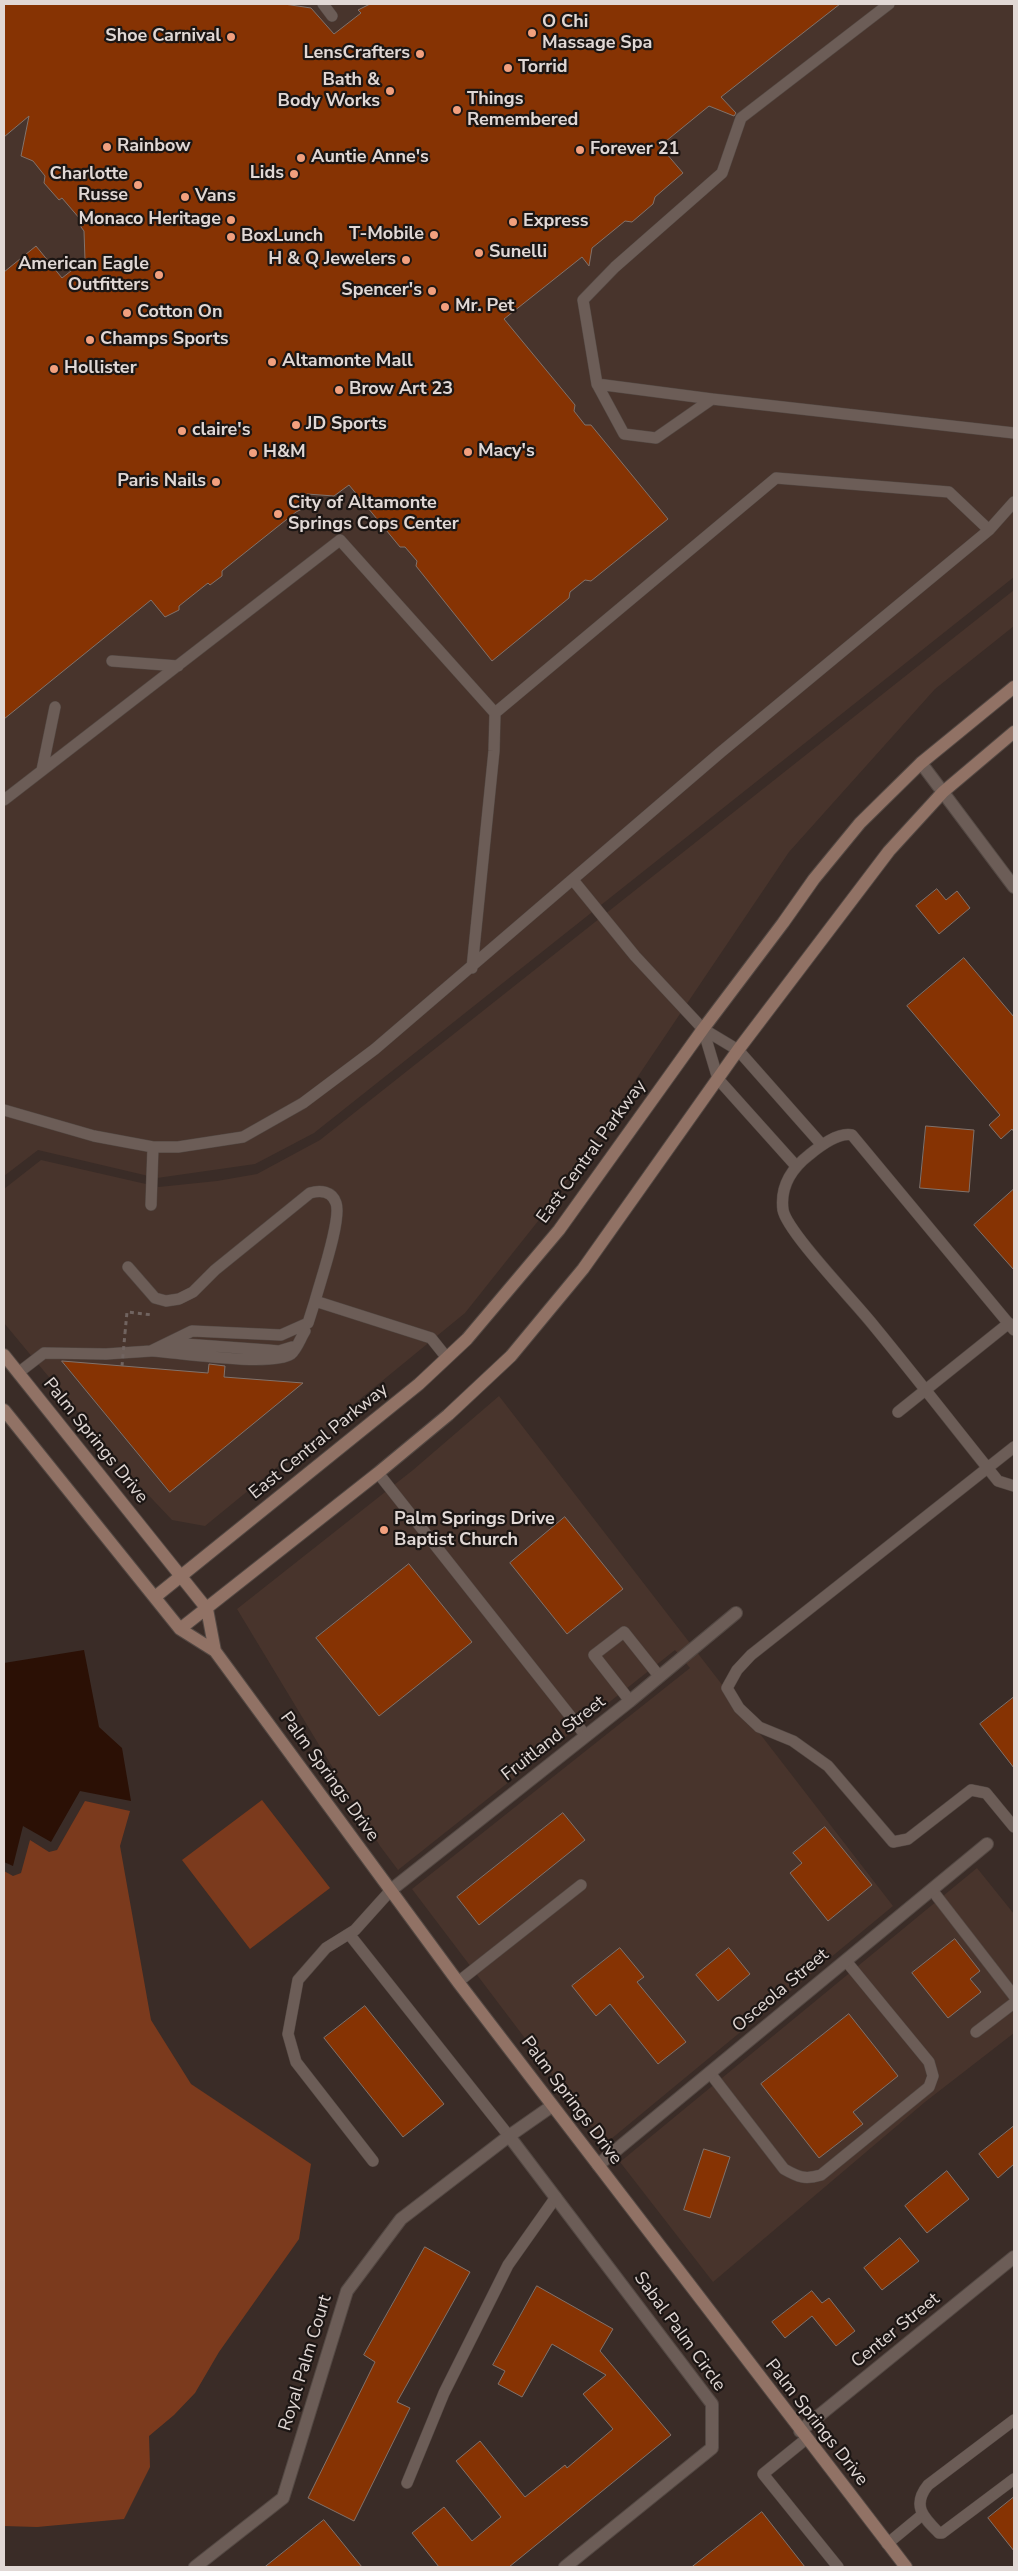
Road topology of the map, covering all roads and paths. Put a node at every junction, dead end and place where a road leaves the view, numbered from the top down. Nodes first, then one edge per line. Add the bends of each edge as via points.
1 (323, 4) edge
2 (889, 4) edge
3 (332, 16) dead end
4 (597, 384) junction
5 (712, 399) junction
6 (1014, 433) edge
7 (1014, 502) edge
8 (989, 530) junction
9 (112, 661) dead end
10 (178, 666) junction
11 (1014, 686) edge
12 (55, 707) dead end
13 (495, 713) junction
14 (1014, 732) edge
15 (920, 763) junction
16 (42, 770) junction
17 (943, 792) junction
18 (4, 800) edge
19 (573, 880) junction
20 (1014, 887) edge
21 (472, 968) junction
22 (702, 1029) junction
23 (738, 1050) junction
24 (718, 1079) junction
25 (4, 1110) edge
26 (822, 1145) junction
27 (153, 1147) junction
28 (796, 1166) junction
29 (151, 1205) dead end
30 (128, 1267) dead end
31 (315, 1302) junction
32 (1011, 1326) edge
33 (304, 1332) junction
34 (125, 1333) dead end
35 (170, 1343) junction
36 (151, 1351) junction
37 (4, 1355) edge
38 (447, 1358) junction
39 (122, 1366) dead end
40 (18, 1373) junction
41 (925, 1390) junction
42 (4, 1410) edge
43 (898, 1412) dead end
44 (1014, 1447) edge
45 (987, 1467) junction
46 (378, 1472) junction
47 (1014, 1486) edge
48 (181, 1576) junction
49 (155, 1597) junction
50 (207, 1609) junction
51 (736, 1613) dead end
52 (180, 1629) junction
53 (215, 1651) junction
54 (659, 1676) junction
55 (630, 1701) junction
56 (586, 1736) junction
57 (1014, 1827) edge
58 (987, 1844) dead end
59 (581, 1885) dead end
60 (392, 1890) junction
61 (932, 1890) junction
62 (350, 1934) junction
63 (846, 1960) junction
64 (458, 1982) junction
65 (1014, 1996) edge
66 (1014, 2003) edge
67 (976, 2032) dead end
68 (710, 2073) junction
69 (552, 2106) junction
70 (510, 2136) junction
71 (372, 2161) dead end
72 (598, 2165) junction
73 (556, 2197) junction
74 (1014, 2257) edge
75 (1014, 2420) edge
76 (803, 2435) junction
77 (1014, 2480) edge
78 (407, 2483) dead end
79 (922, 2515) junction
80 (888, 2544) junction
81 (195, 2567) edge
82 (566, 2567) edge
83 (838, 2567) edge
84 (906, 2567) edge

1 - 3 lane
2 - 4 lane via 741,118 722,173 615,267 583,300
4 - 5 lane
4 - 5 lane via 624,434 656,438
5 - 6 lane
7 - 8 lane
8 - 13 lane via 948,492 776,478
8 - 19 lane
9 - 10 lane
10 - 13 lane via 340,540
10 - 16 lane
11 - 15 main road, East Central Parkway
12 - 16 lane
13 - 21 lane
14 - 17 main road
15 - 17 street
15 - 22 main road, East Central Parkway via 860,824 814,879
16 - 18 lane
17 - 20 street
17 - 23 main road via 889,851
19 - 21 lane
19 - 22 lane via 635,956
21 - 27 lane via 375,1049 311,1097 243,1137 178,1147
22 - 23 lane
22 - 24 lane
22 - 38 main road, East Central Parkway via 559,1230 467,1340
23 - 24 main road
23 - 26 lane
24 - 28 lane
24 - 46 main road via 584,1269 511,1356 448,1415
25 - 27 lane via 94,1136
26 - 28 lane
26 - 32 lane via 845,1133 852,1134
27 - 29 lane
28 - 41 lane via 783,1188 784,1212 793,1228
30 - 31 lane via 155,1298 179,1300 193,1292 310,1192 321,1190 337,1203 337,1219
31 - 33 lane
31 - 38 lane via 431,1338
32 - 41 lane
33 - 35 lane via 281,1335 204,1330 192,1331
33 - 35 lane via 291,1347 279,1350
33 - 36 lane via 292,1353 270,1359
34 - 39 path, bridge
35 - 36 lane
36 - 40 lane via 106,1354 44,1352
37 - 40 main road, Palm Springs Drive
38 - 48 main road, East Central Parkway via 391,1408
40 - 48 main road, Palm Springs Drive
41 - 43 lane
41 - 45 lane
42 - 49 main road, Palm Springs Drive
44 - 45 lane
45 - 47 lane via 998,1481
45 - 57 lane via 751,1655 727,1688 739,1708 759,1727 793,1741 828,1766 893,1842 908,1839 971,1790 986,1792
46 - 50 main road
46 - 56 lane
48 - 49 main road, East Central Parkway
48 - 50 main road, Palm Springs Drive
49 - 52 main road, Palm Springs Drive
50 - 52 main road
50 - 53 main road, Palm Springs Drive
51 - 54 street, Fruitland Street
52 - 53 main road, Palm Springs Drive
53 - 60 main road, Palm Springs Drive
54 - 55 street, Fruitland Street
54 - 55 lane via 624,1632 594,1655
55 - 56 street, Fruitland Street
56 - 60 street, Fruitland Street
58 - 61 street, Osceola Street
59 - 64 lane
60 - 62 lane
60 - 64 main road, Palm Springs Drive
61 - 63 street, Osceola Street
61 - 65 lane
62 - 70 lane
62 - 71 lane via 326,1948 298,1980 288,2034 296,2062
63 - 68 street, Osceola Street
63 - 68 lane via 929,2062 932,2076 929,2087 821,2175 808,2179 784,2169
64 - 69 main road, Palm Springs Drive
66 - 67 lane
68 - 72 street, Osceola Street
69 - 70 street
69 - 72 main road, Palm Springs Drive
70 - 73 street, Sabal Palm Circle
70 - 81 street, Royal Palm Court via 401,2219 347,2291 282,2498
72 - 76 main road, Palm Springs Drive
73 - 78 lane via 508,2265 444,2393
73 - 82 street, Sabal Palm Circle via 712,2404 712,2448
74 - 76 street, Center Street
75 - 79 lane via 928,2485 922,2492
76 - 80 main road, Palm Springs Drive
76 - 83 lane via 763,2474
77 - 79 lane via 942,2533
79 - 80 lane
80 - 84 main road, Palm Springs Drive

